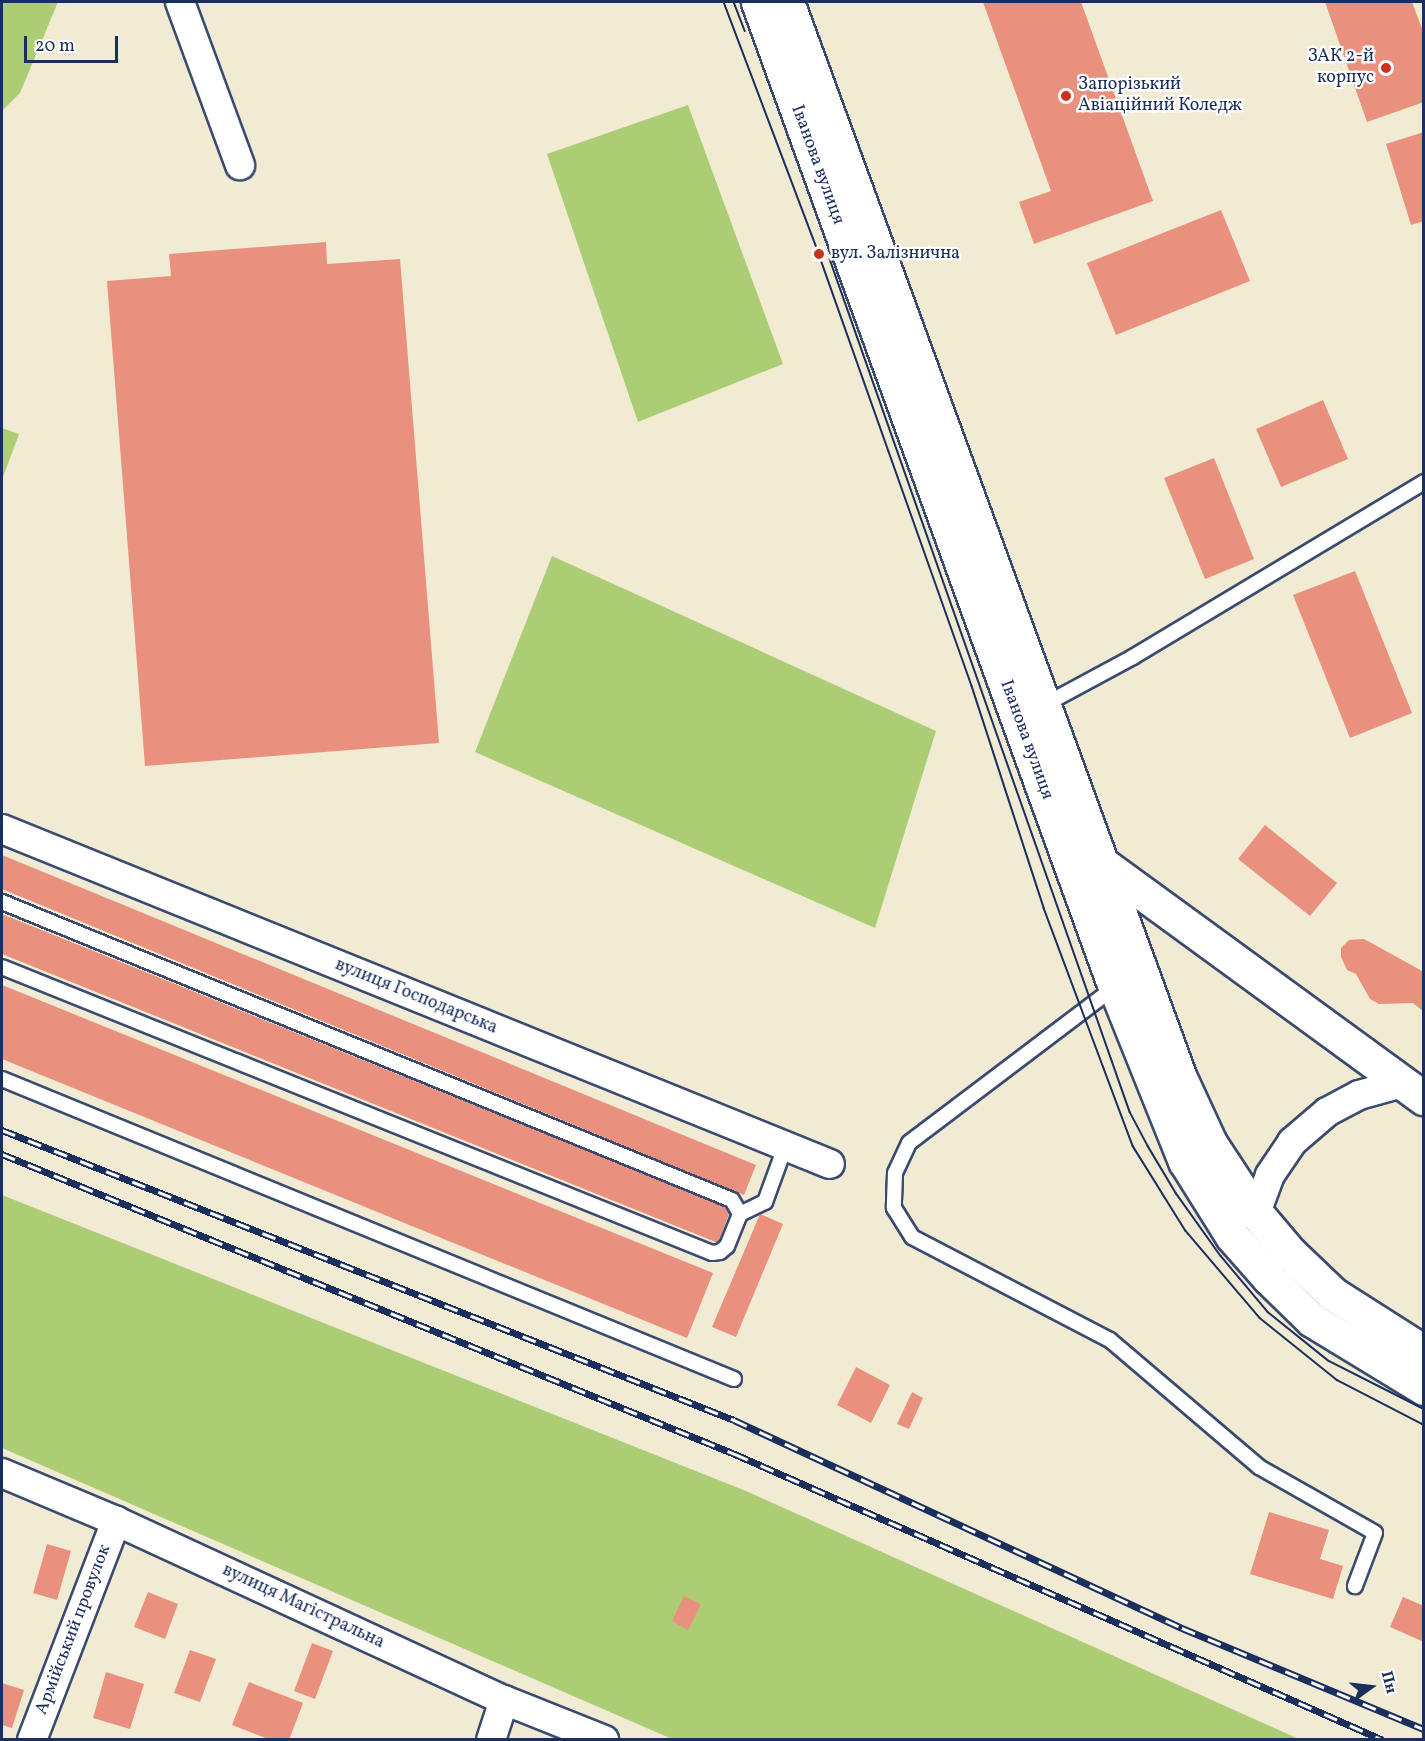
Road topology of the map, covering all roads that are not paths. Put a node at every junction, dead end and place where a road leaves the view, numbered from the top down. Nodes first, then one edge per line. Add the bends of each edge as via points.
1 (180, 2) edge
2 (758, 2) edge
3 (787, 2) edge
4 (240, 165) dead end
5 (1424, 482) edge
6 (1031, 711) junction
7 (2, 828) edge
8 (1061, 836) junction
9 (1104, 865) junction
10 (2, 902) edge
11 (2, 967) edge
12 (1115, 987) junction
13 (2, 1079) edge
14 (1417, 1089) edge
15 (785, 1147) junction
16 (830, 1164) dead end
17 (1256, 1213) junction
18 (740, 1214) junction
19 (1424, 1352) edge
20 (734, 1379) dead end
21 (1424, 1388) edge
22 (2, 1473) edge
23 (116, 1521) junction
24 (1355, 1586) dead end
25 (504, 1700) junction
26 (32, 1740) edge
27 (491, 1740) edge
28 (604, 1740) edge

1 - 4 street
2 - 6 main road, Іванова вулиця
3 - 6 main road, Іванова вулиця
5 - 6 lane via 1133,657
6 - 8 main road, Іванова вулиця
6 - 9 main road, Іванова вулиця
7 - 15 street, вулиця Господарська
8 - 9 street
8 - 12 main road, Іванова вулиця
9 - 14 main road
9 - 17 main road, Іванова вулиця via 1180,1078 1210,1143
10 - 18 lane via 732,1200
11 - 18 lane via 712,1253 727,1246
12 - 21 main road, Іванова вулиця via 1185,1161 1232,1236 1312,1320
12 - 24 lane via 909,1143 894,1173 894,1208 912,1237 1110,1340 1259,1467 1375,1533
13 - 20 lane
14 - 17 street via 1359,1095 1327,1112 1292,1143 1270,1175
15 - 16 street, вулиця Господарська
15 - 18 lane via 765,1202
17 - 19 main road, Іванова вулиця via 1333,1294
22 - 23 street, вулиця Магістральна
23 - 25 street, вулиця Магістральна
23 - 26 street, Армійський провулок
25 - 27 street
25 - 28 street, вулиця Магістральна

